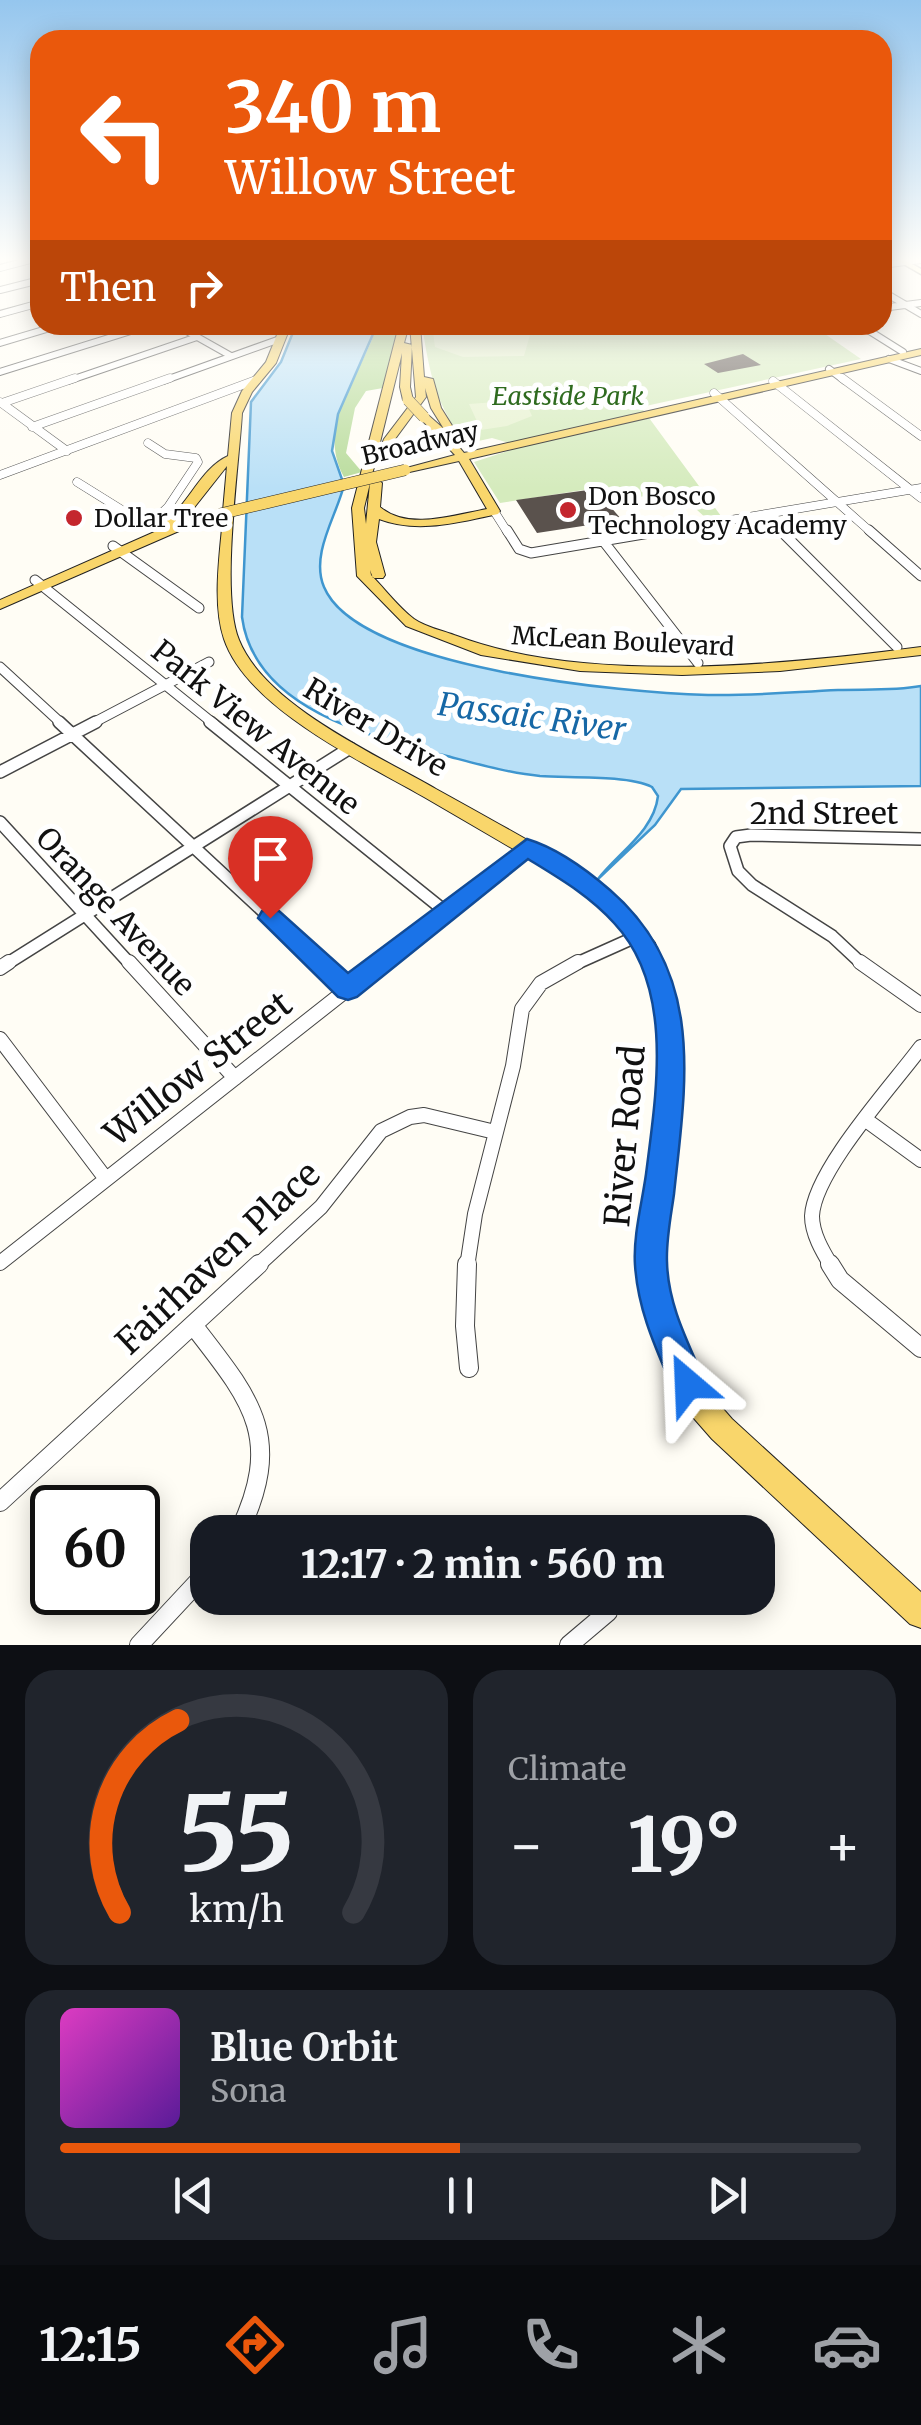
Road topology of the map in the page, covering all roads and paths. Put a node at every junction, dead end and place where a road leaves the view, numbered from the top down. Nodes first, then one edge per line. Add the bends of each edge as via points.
1 (27, 335) edge
2 (118, 335) edge
3 (194, 335) edge
4 (277, 335) edge
5 (282, 335) edge
6 (403, 335) edge
7 (405, 335) edge
8 (417, 335) edge
9 (876, 335) edge
10 (197, 337) junction
11 (0, 343) edge
12 (921, 350) edge
13 (418, 351) junction
14 (903, 352) junction
15 (232, 356) junction
16 (888, 359) junction
17 (830, 370) junction
18 (921, 371) edge
19 (0, 372) edge
20 (256, 380) junction
21 (774, 382) junction
22 (716, 394) junction
23 (1, 402) edge
24 (921, 421) edge
25 (32, 426) junction
26 (909, 427) junction
27 (445, 435) junction
28 (921, 436) edge
29 (148, 443) dead end
30 (508, 444) junction
31 (67, 451) junction
32 (459, 454) junction
33 (234, 458) junction
34 (404, 467) junction
35 (471, 472) junction
36 (0, 474) edge
37 (77, 482) dead end
38 (916, 489) edge
39 (921, 498) edge
40 (196, 502) junction
41 (838, 502) junction
42 (372, 506) junction
43 (220, 511) junction
44 (494, 511) junction
45 (764, 515) junction
46 (432, 521) junction
47 (159, 525) junction
48 (604, 542) junction
49 (117, 549) junction
50 (372, 556) junction
51 (921, 576) edge
52 (39, 584) junction
53 (0, 596) edge
54 (0, 605) edge
55 (199, 608) dead end
56 (921, 643) edge
57 (897, 647) junction
58 (921, 651) edge
59 (209, 662) dead end
60 (698, 663) junction
61 (0, 667) edge
62 (165, 685) junction
63 (72, 734) junction
64 (350, 748) junction
65 (0, 772) edge
66 (290, 786) junction
67 (0, 822) edge
68 (921, 839) edge
69 (194, 846) junction
70 (532, 851) junction
71 (446, 912) junction
72 (85, 914) junction
73 (640, 935) junction
74 (0, 968) edge
75 (348, 989) junction
76 (921, 1004) edge
77 (0, 1039) edge
78 (921, 1047) edge
79 (235, 1078) junction
80 (866, 1120) junction
81 (495, 1132) junction
82 (921, 1160) edge
83 (106, 1179) junction
84 (0, 1263) edge
85 (193, 1324) junction
86 (921, 1348) edge
87 (469, 1368) dead end
88 (0, 1502) edge
89 (249, 1515) edge
90 (190, 1591) edge
91 (921, 1613) edge
92 (604, 1615) edge
93 (139, 1645) edge
94 (568, 1645) edge

1 - 11 street
2 - 19 street
3 - 10 street
4 - 15 street
5 - 20 main road, River Drive
6 - 58 main road, McLean Boulevard via 355,528 370,580 414,624 476,651 561,665 739,670
7 - 27 main road, bridge via 408,400
8 - 13 main road, McLean Boulevard
9 - 14 street
10 - 15 street
10 - 23 street
12 - 14 main road, Broadway
12 - 16 main road, Broadway
13 - 30 main road via 436,408 459,442
13 - 42 main road, McLean Boulevard via 421,397 387,443
14 - 17 main road, Broadway
15 - 25 street
16 - 17 main road, Broadway
16 - 18 street
17 - 21 main road, Broadway
17 - 26 street
20 - 31 street
20 - 33 main road, River Drive via 236,413
21 - 22 main road, Broadway
21 - 38 street
22 - 30 main road, Broadway
22 - 41 street
23 - 25 street
24 - 26 street
25 - 31 street
26 - 28 street
27 - 32 main road
27 - 34 main road via 438,452
29 - 47 street via 198,462
30 - 32 main road, Broadway
31 - 36 street
32 - 34 main road, Broadway
32 - 35 main road
33 - 40 main road via 218,465
33 - 64 main road, River Drive via 224,584 234,647 270,693
34 - 35 main road via 444,462
34 - 43 main road, Broadway, bridge
35 - 44 main road
37 - 47 street via 122,510 129,522
38 - 39 street
38 - 41 street
40 - 43 main road via 203,510
40 - 47 main road
41 - 45 street
41 - 51 street
42 - 46 main road via 392,521
42 - 50 main road, McLean Boulevard
43 - 47 main road, Broadway
43 - 49 main road, Broadway
44 - 46 main road
44 - 48 street via 524,552
45 - 48 street
45 - 57 street
46 - 50 main road via 383,534
47 - 49 main road, Broadway
48 - 60 street
49 - 52 main road, Broadway
49 - 55 street
50 - 60 main road, McLean Boulevard via 384,585 404,607 467,640 540,657
52 - 53 main road, Broadway
52 - 54 main road, Broadway
52 - 62 street, Park View Avenue
56 - 57 main road, McLean Boulevard
57 - 60 main road, McLean Boulevard
59 - 62 street
61 - 63 street
62 - 63 street
62 - 66 street, Park View Avenue
63 - 65 street
63 - 69 street
64 - 66 street
64 - 70 main road, River Drive
66 - 69 street
66 - 71 street, Park View Avenue
67 - 72 street, Orange Avenue
68 - 76 street, 2nd Street via 736,837 730,846 744,878
69 - 72 street
69 - 75 street
70 - 71 street, Willow Street
70 - 73 main road, River Road via 598,892
71 - 75 street, Willow Street
72 - 74 street
72 - 79 street, Orange Avenue
73 - 81 street via 542,983 526,1000
73 - 91 main road, River Road via 661,980 671,1041 672,1084 650,1260 657,1311 674,1359 701,1404 743,1451
75 - 79 street, Willow Street
77 - 83 street
78 - 80 street
79 - 83 street, Willow Street
80 - 82 street
80 - 86 street via 815,1193 814,1231 840,1280
81 - 85 street, Fairhaven Place via 424,1115 382,1131 321,1206
81 - 87 street via 464,1263
83 - 84 street, Willow Street
85 - 88 street, Fairhaven Place
85 - 89 street via 260,1424 263,1466
90 - 93 street
92 - 94 street

